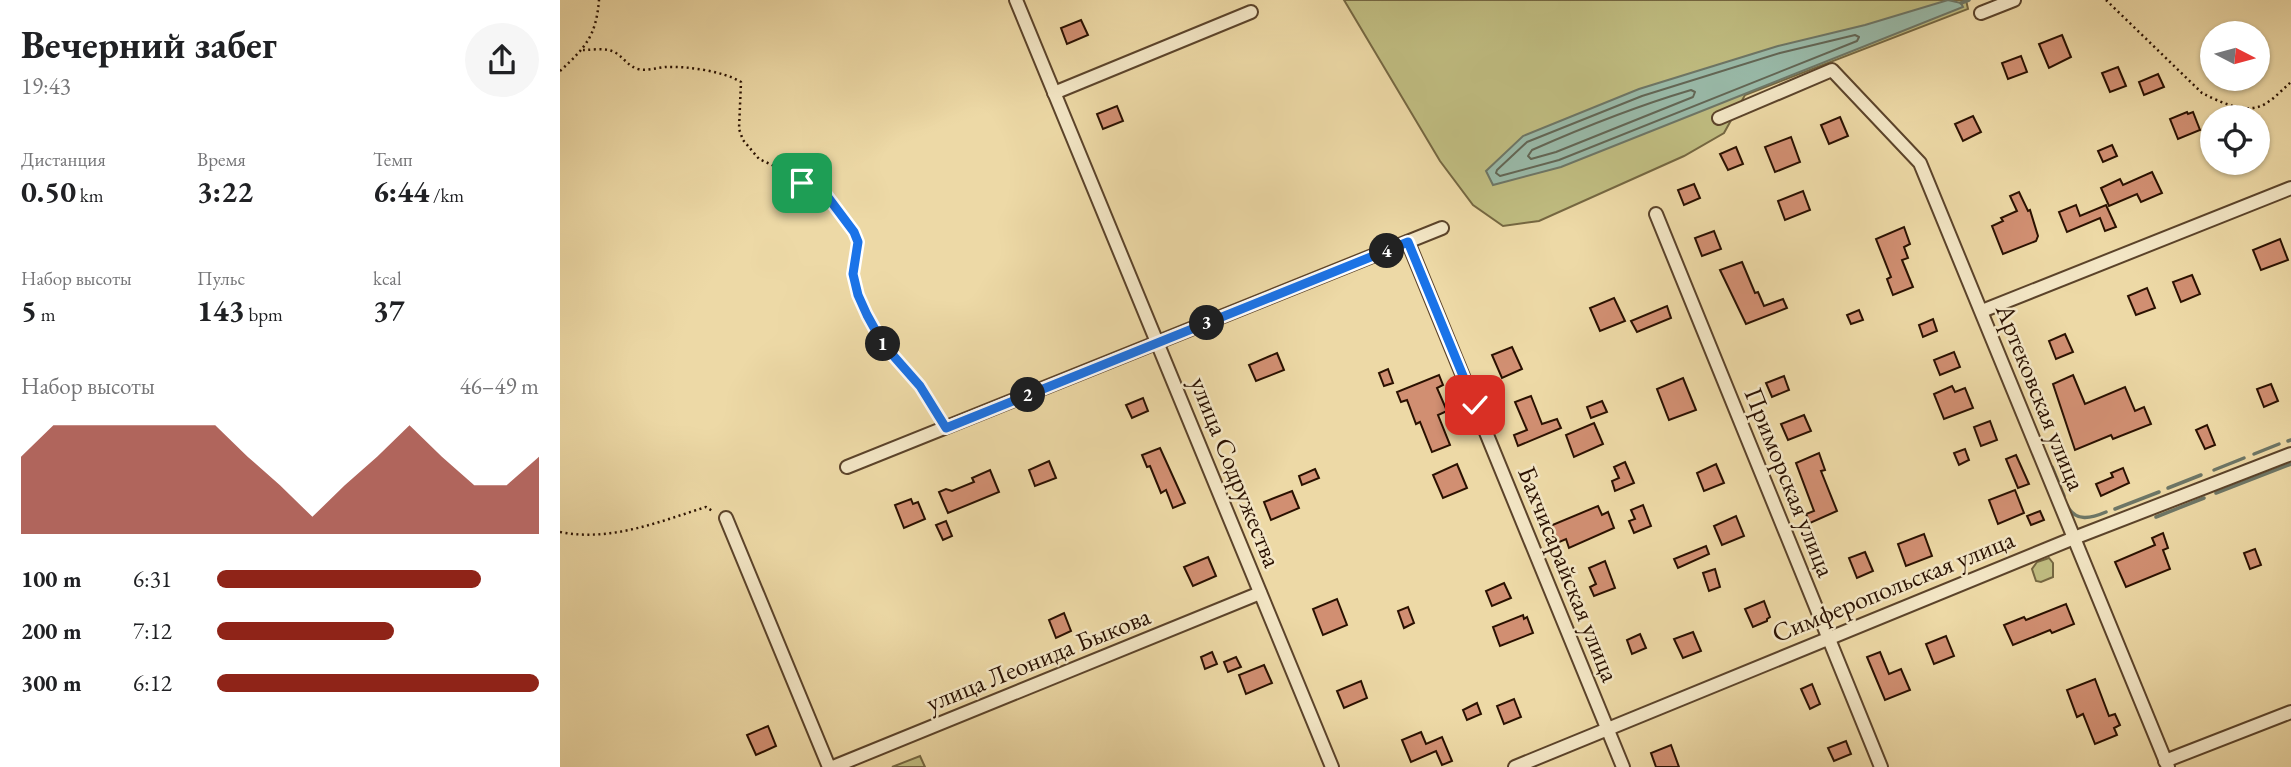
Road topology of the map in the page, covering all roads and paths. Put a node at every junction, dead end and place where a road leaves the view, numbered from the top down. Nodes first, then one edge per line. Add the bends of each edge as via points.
1 (600, 0) edge
2 (1016, 0) edge
3 (2014, 0) edge
4 (2106, 0) edge
5 (1251, 12) dead end
6 (1981, 13) dead end
7 (583, 50) junction
8 (560, 71) edge
9 (2291, 82) edge
10 (1055, 93) junction
11 (1719, 118) dead end
12 (2291, 188) edge
13 (1656, 214) dead end
14 (1442, 228) dead end
15 (1408, 242) junction
16 (1982, 311) junction
17 (1158, 342) junction
18 (946, 428) junction
19 (2291, 454) edge
20 (846, 467) dead end
21 (726, 518) joint
22 (560, 532) edge
23 (2074, 538) junction
24 (1260, 593) junction
25 (1828, 637) junction
26 (2291, 712) edge
27 (1608, 729) junction
28 (2166, 764) edge
29 (831, 767) edge
30 (1332, 767) edge
31 (1515, 767) edge
32 (1623, 767) edge
33 (1881, 767) edge

1 - 7 path via 597,23
2 - 10 street, улица Содружества
3 - 6 street
4 - 9 path via 2202,93 2221,102 2255,107
5 - 10 street
7 - 8 path
7 - 18 path via 615,53 641,70 667,67 717,72 741,82 739,129 743,139 759,159 824,192 854,232 858,242 853,274 867,315 883,344 920,386
10 - 17 street, улица Содружества
11 - 16 street, Артековская улица via 1832,70 1920,163
12 - 16 street
13 - 25 street, Приморская улица
14 - 15 street
15 - 17 street
15 - 27 street, Бахчисарайская улица
16 - 23 street, Артековская улица
17 - 18 street
17 - 24 street, улица Содружества
18 - 20 street
19 - 23 street, Симферопольская улица
21 - 22 path via 706,507 636,530 582,536
21 - 29 street
23 - 25 street, Симферопольская улица
23 - 28 street, Артековская улица
24 - 29 street, улица Леонида Быкова
24 - 30 street, улица Содружества
25 - 27 street, Симферопольская улица
25 - 33 street, Приморская улица
26 - 28 street
27 - 31 street, Симферопольская улица
27 - 32 street, Бахчисарайская улица

